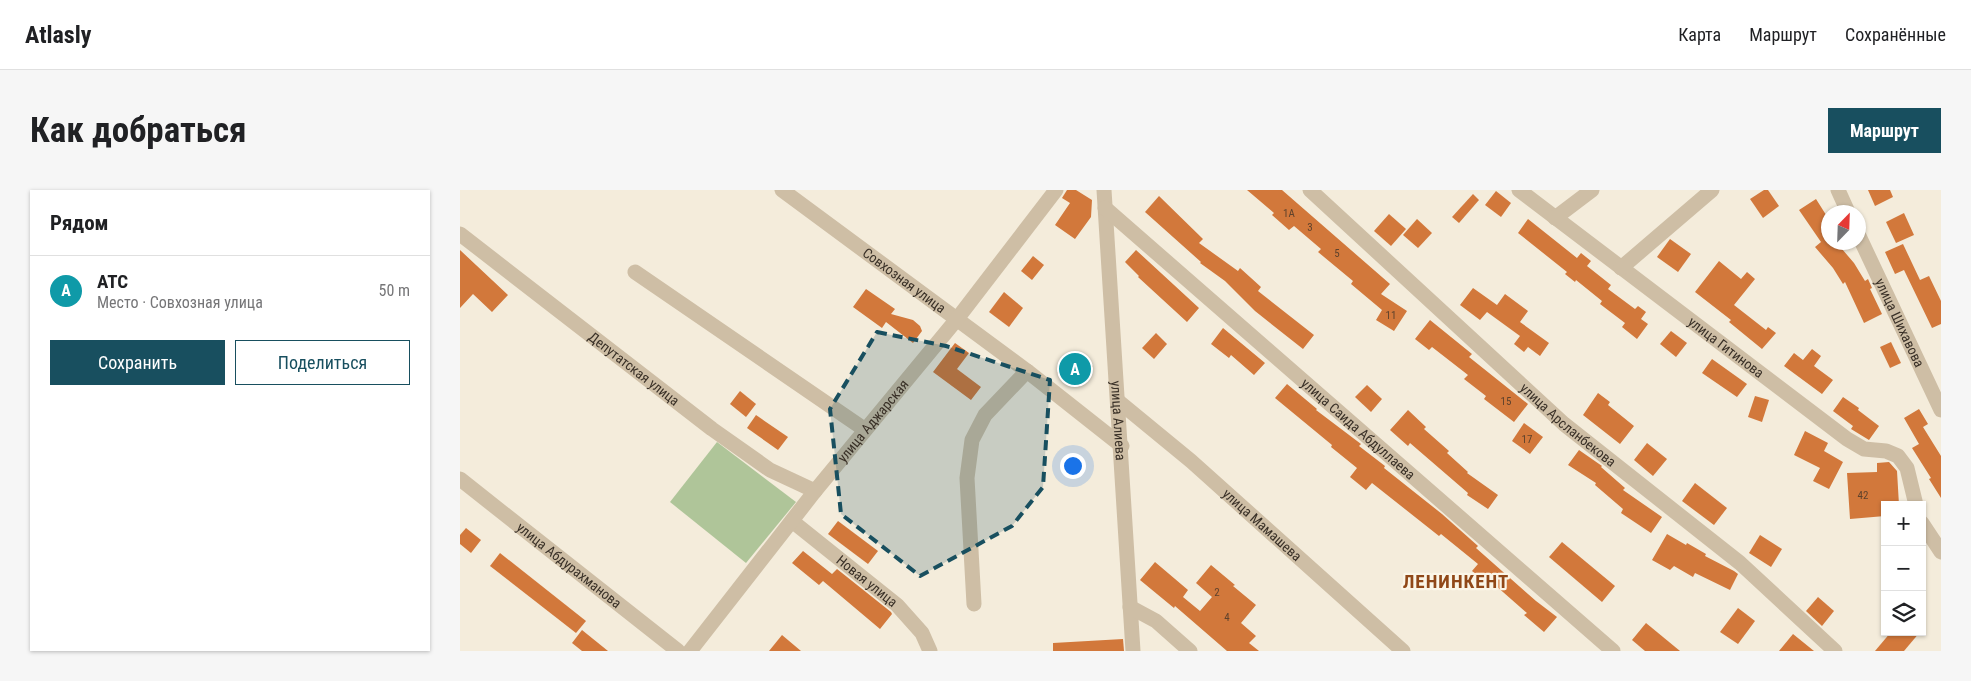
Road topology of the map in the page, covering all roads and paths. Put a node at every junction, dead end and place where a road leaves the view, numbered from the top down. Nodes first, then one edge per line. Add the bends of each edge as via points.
1 (782, 190) edge
2 (1056, 190) edge
3 (1104, 190) edge
4 (1310, 190) edge
5 (1519, 190) edge
6 (1592, 190) edge
7 (1838, 190) edge
8 (1710, 191) edge
9 (1845, 205) edge
10 (1105, 208) junction
11 (1554, 218) junction
12 (460, 234) edge
13 (1866, 250) edge
14 (1621, 268) junction
15 (635, 272) dead end
16 (957, 319) junction
17 (1027, 371) junction
18 (1118, 401) junction
19 (1941, 410) edge
20 (864, 429) junction
21 (1122, 446) junction
22 (460, 479) edge
23 (814, 491) junction
24 (1915, 501) edge
25 (792, 521) junction
26 (1926, 529) edge
27 (1941, 552) edge
28 (974, 604) dead end
29 (1130, 607) junction
30 (678, 651) edge
31 (690, 651) edge
32 (930, 651) edge
33 (1133, 651) edge
34 (1190, 651) edge
35 (1403, 651) edge
36 (1613, 651) edge
37 (1835, 651) edge

1 - 16 street, Совхозная улица
2 - 16 street, улица Аджарская
3 - 10 street, улица Алиева
4 - 37 street, улица Арсланбекова via 1564,424 1740,563
5 - 11 street, улица Гитинова
6 - 11 street
7 - 9 street
8 - 14 street
10 - 18 street, улица Алиева
10 - 36 street, улица Саида Абдуллаева
11 - 14 street, улица Гитинова
12 - 23 street, Депутатская улица via 712,429 770,470
13 - 19 street, улица Шихавова
14 - 24 street, улица Гитинова via 1847,439 1864,449 1898,456 1907,468
15 - 20 street
16 - 17 street, Совхозная улица
16 - 20 street, улица Аджарская
17 - 21 street, Совхозная улица
17 - 28 street via 985,415 972,440 967,478
18 - 21 street, улица Алиева
18 - 35 street, улица Мамашева via 1191,461
20 - 23 street, улица Аджарская
21 - 29 street, улица Алиева
22 - 30 street, улица Абдурахманова
23 - 25 street, улица Аджарская
25 - 31 street, улица Аджарская
25 - 32 street, Новая улица via 897,605 922,634
26 - 27 street
29 - 33 street, улица Алиева
29 - 34 street via 1156,621

